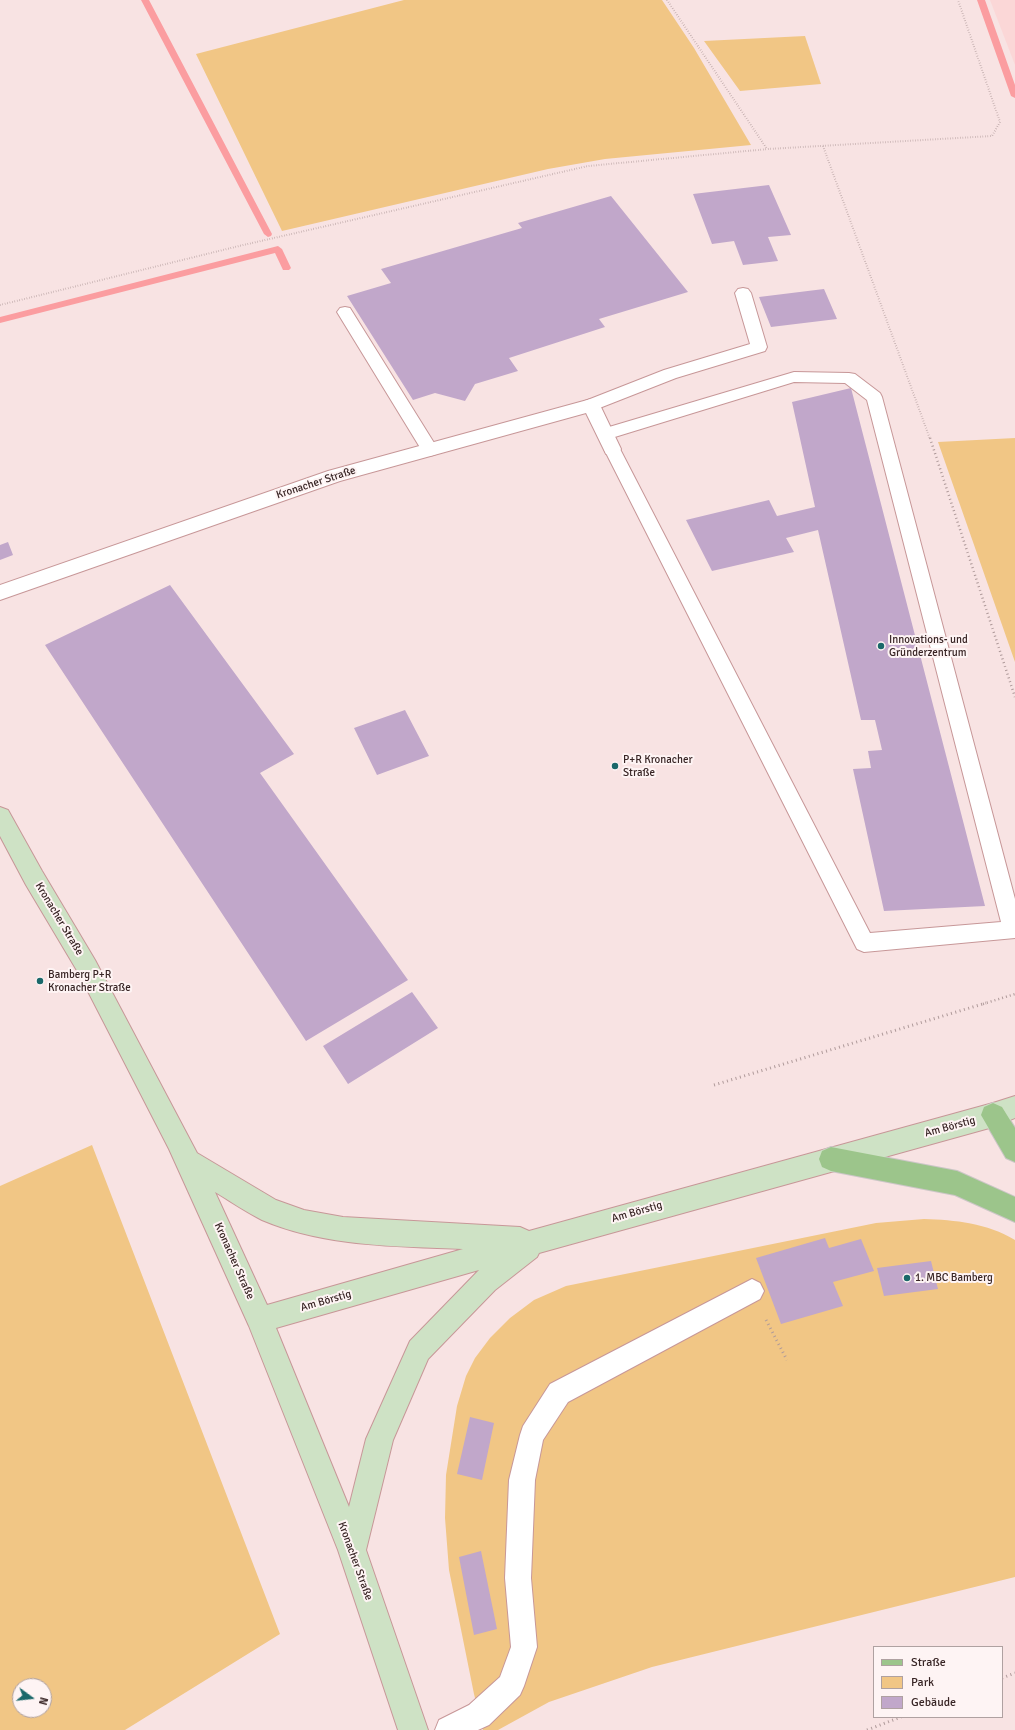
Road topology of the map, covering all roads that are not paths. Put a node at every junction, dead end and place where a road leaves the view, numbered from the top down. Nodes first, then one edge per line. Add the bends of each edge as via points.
1 (743, 293) dead end
2 (345, 312) dead end
3 (591, 406) junction
4 (609, 442) junction
5 (430, 450) junction
6 (0, 593) edge
7 (0, 816) edge
8 (1004, 1111) edge
9 (1015, 1150) edge
10 (831, 1159) junction
11 (188, 1162) junction
12 (1015, 1210) edge
13 (537, 1241) junction
14 (752, 1291) road end
15 (260, 1320) junction
16 (352, 1550) junction
17 (414, 1730) edge
18 (449, 1730) edge

1 - 3 lane via 759,347 670,374
2 - 5 lane
3 - 4 street
3 - 5 street, Kronacher Straße
4 - 4 lane via 864,943 1014,930 874,397 849,378 794,377
5 - 6 street, Kronacher Straße via 335,476
7 - 11 street, Kronacher Straße via 87,967
8 - 9 main road
8 - 10 street, Am Börstig
10 - 12 main road via 957,1184
10 - 13 street, Am Börstig
11 - 13 street via 268,1210 304,1222 342,1230
11 - 15 street, Kronacher Straße
13 - 15 street, Am Börstig
13 - 16 street via 486,1281 419,1350 380,1439
14 - 18 lane via 559,1393 532,1435 522,1480 518,1578 524,1646 513,1680 511,1686 479,1715
15 - 16 street, Kronacher Straße
16 - 17 street, Kronacher Straße

